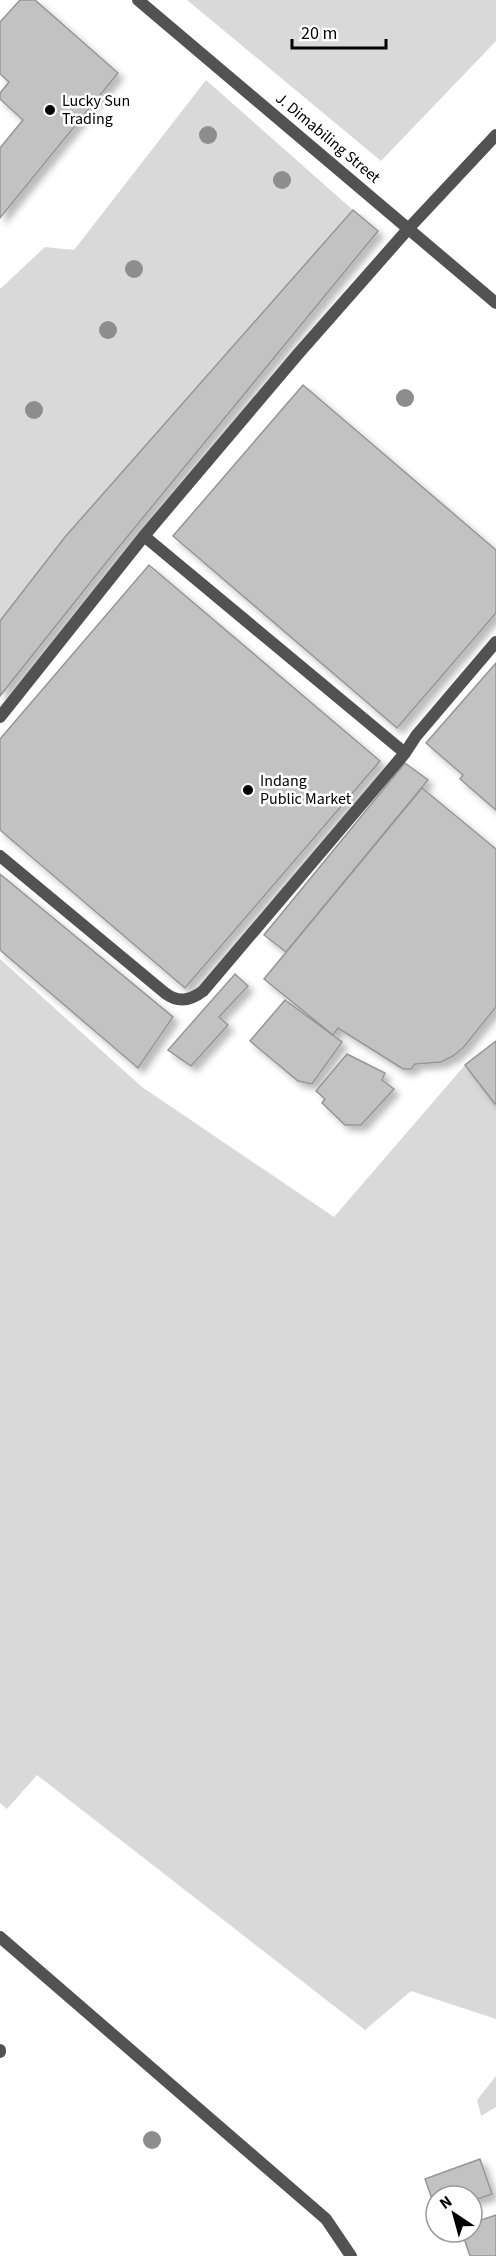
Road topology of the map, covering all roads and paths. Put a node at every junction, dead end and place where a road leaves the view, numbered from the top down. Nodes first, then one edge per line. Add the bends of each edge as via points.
1 (138, 0) edge
2 (496, 135) edge
3 (409, 228) junction
4 (496, 303) edge
5 (144, 536) junction
6 (496, 642) edge
7 (0, 717) edge
8 (405, 753) junction
9 (0, 856) edge
10 (0, 1937) edge
11 (351, 2256) edge

1 - 3 street, J. Dimabiling Street
2 - 3 street
3 - 4 street, J. Dimabiling Street
3 - 5 street
5 - 7 street
5 - 8 street
6 - 8 street
8 - 9 street via 202,991 189,999 175,999 165,993
10 - 11 street via 326,2219

